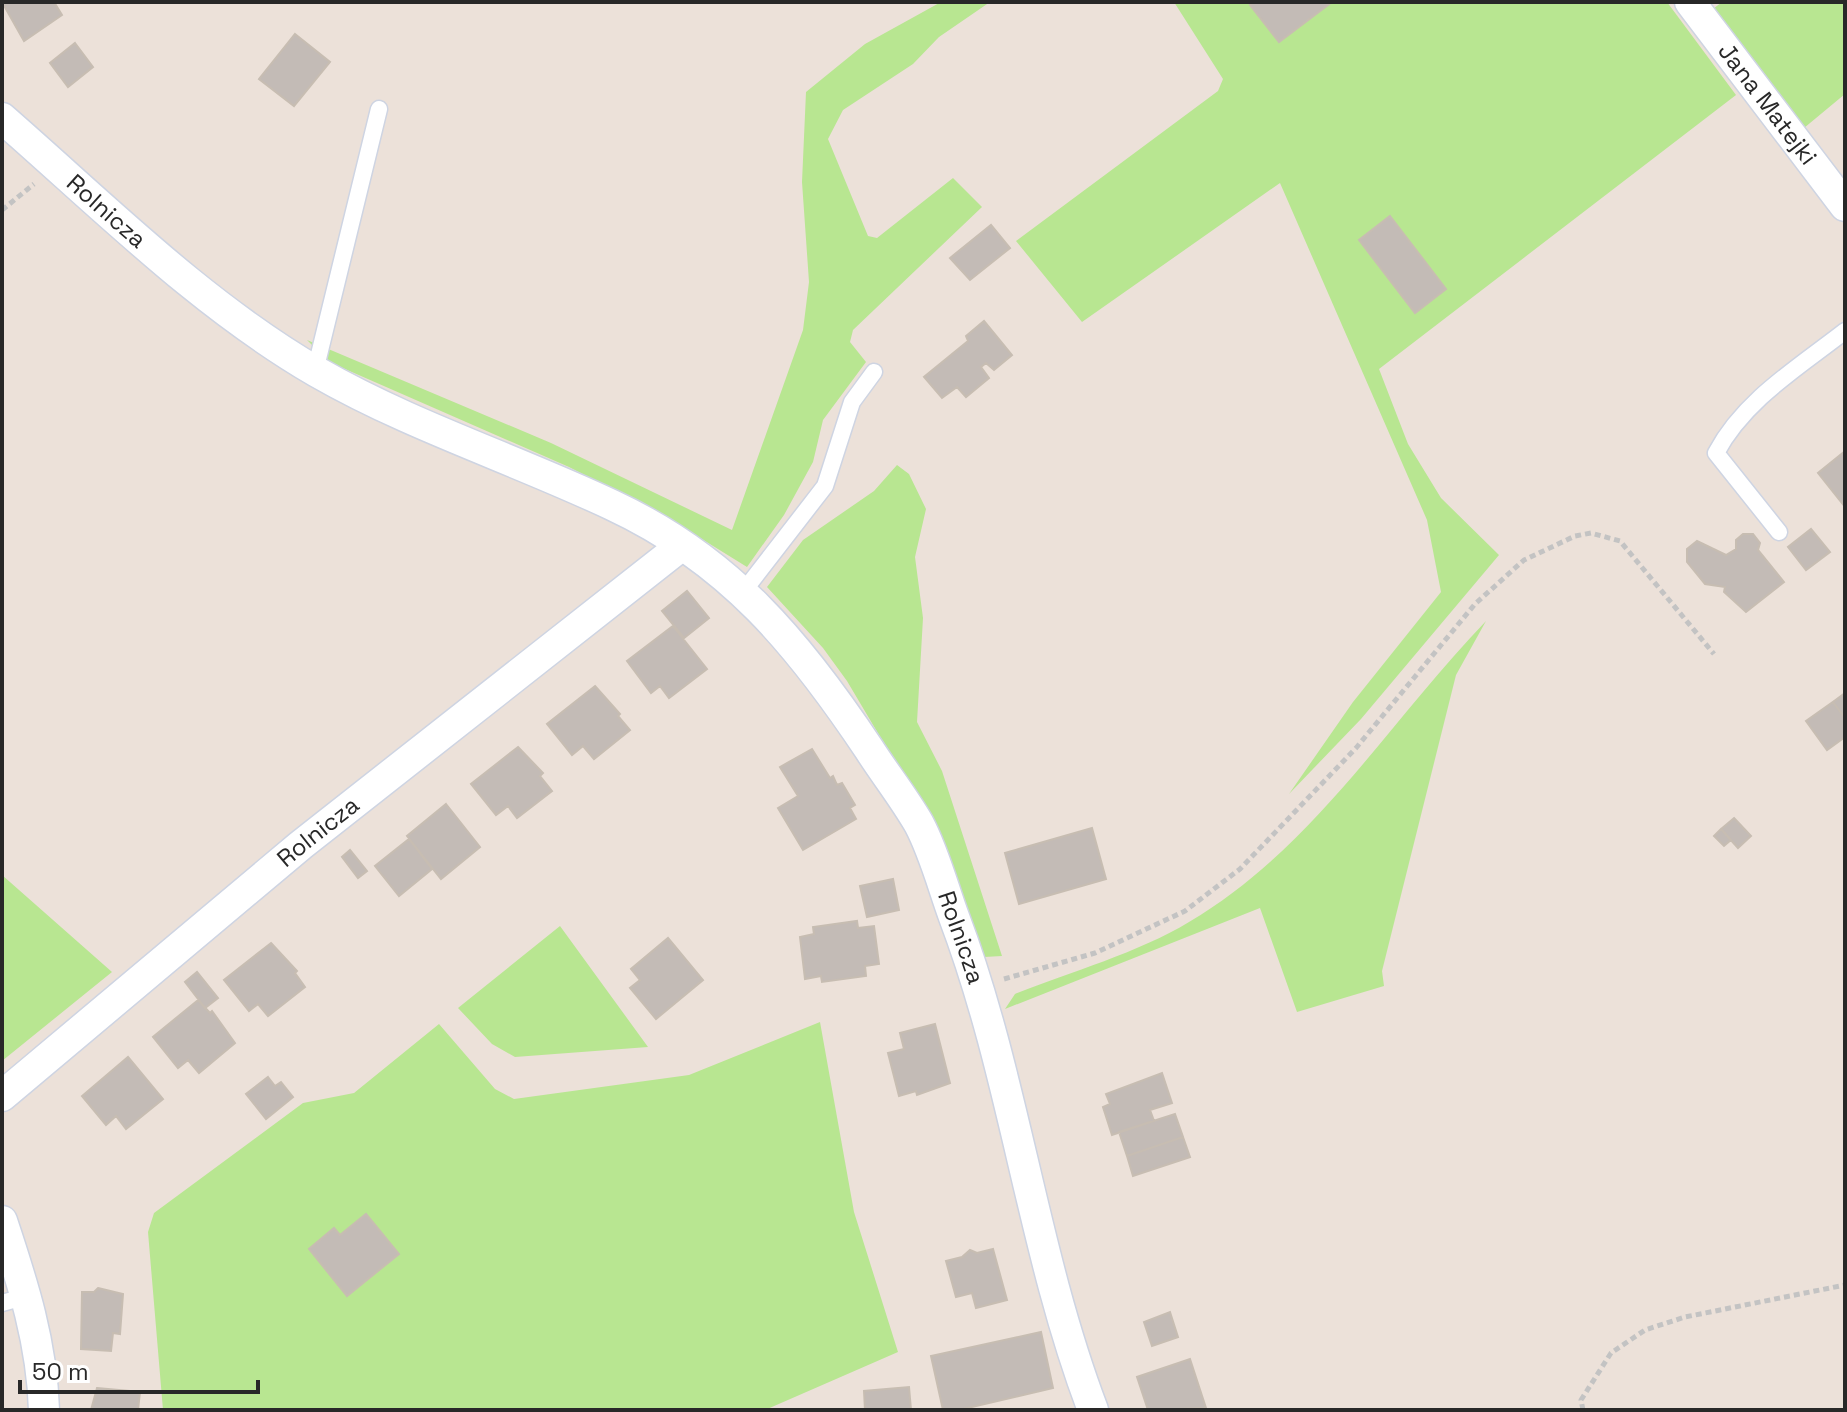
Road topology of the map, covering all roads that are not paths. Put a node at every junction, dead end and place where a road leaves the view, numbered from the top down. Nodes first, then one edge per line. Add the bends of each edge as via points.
1 (1690, 2) edge
2 (379, 109) dead end
3 (2, 118) edge
4 (1845, 206) edge
5 (1845, 331) edge
6 (315, 371) junction
7 (874, 372) dead end
8 (1779, 532) dead end
9 (681, 546) junction
10 (743, 592) junction
11 (2, 1096) edge
12 (2, 1221) edge
13 (15, 1300) edge
14 (44, 1410) edge
15 (1093, 1410) edge

1 - 4 street, Jana Matejki
2 - 6 lane
3 - 6 street, Rolnicza via 191,285
5 - 8 lane via 1758,400 1728,431 1716,453
6 - 9 street, Rolnicza via 416,421 616,506
7 - 10 lane via 852,402 825,486
9 - 10 street, Rolnicza
9 - 11 street, Rolnicza via 301,845
10 - 15 street, Rolnicza via 775,621 920,827 980,986 1053,1285
12 - 13 street
13 - 14 street via 43,1368

